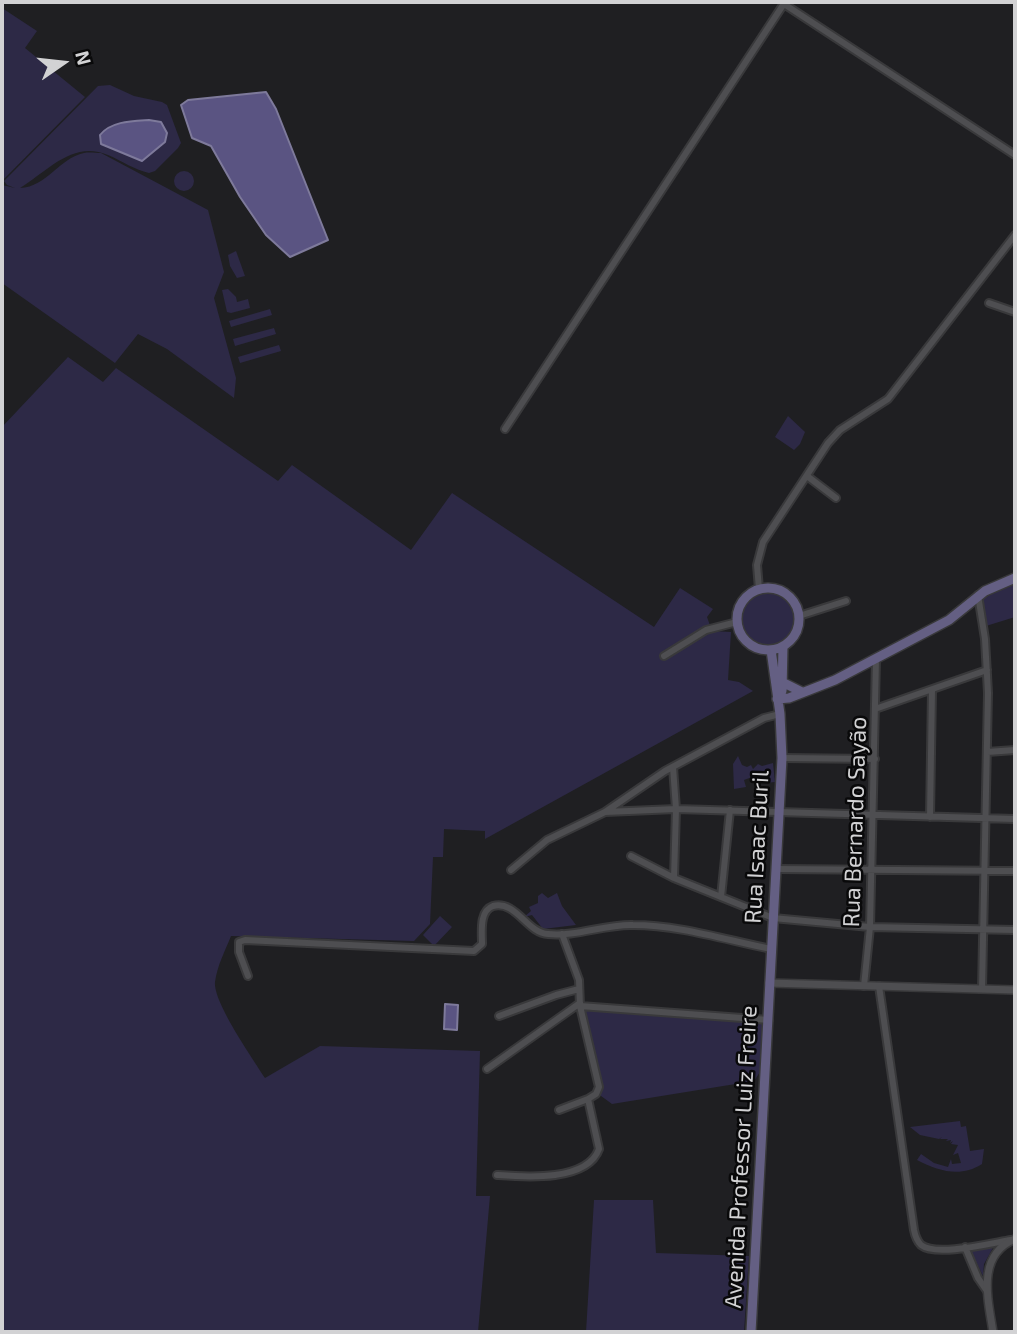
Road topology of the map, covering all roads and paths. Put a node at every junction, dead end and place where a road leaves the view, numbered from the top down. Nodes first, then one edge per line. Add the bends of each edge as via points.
1 (784, 3) edge
2 (1015, 155) edge
3 (1015, 235) edge
4 (989, 303) dead end
5 (1015, 312) edge
6 (505, 429) dead end
7 (807, 476) junction
8 (836, 498) dead end
9 (1015, 578) edge
10 (759, 589) junction
11 (978, 595) junction
12 (846, 601) dead end
13 (799, 616) junction
14 (737, 622) junction
15 (783, 646) junction
16 (771, 650) junction
17 (664, 656) dead end
18 (876, 659) junction
19 (987, 670) junction
20 (782, 682) junction
21 (932, 690) junction
22 (802, 692) junction
23 (779, 699) junction
24 (875, 709) junction
25 (780, 714) junction
26 (1015, 750) edge
27 (988, 752) junction
28 (782, 758) junction
29 (874, 759) junction
30 (674, 767) junction
31 (676, 808) junction
32 (730, 810) junction
33 (780, 811) junction
34 (605, 812) junction
35 (873, 815) junction
36 (930, 817) junction
37 (987, 817) junction
38 (1015, 819) edge
39 (631, 856) dead end
40 (777, 869) junction
41 (512, 870) dead end
42 (985, 871) junction
43 (1015, 871) edge
44 (872, 872) junction
45 (674, 878) junction
46 (720, 898) junction
47 (773, 918) junction
48 (870, 927) junction
49 (984, 928) junction
50 (1015, 930) edge
51 (562, 934) junction
52 (771, 948) junction
53 (248, 976) dead end
54 (769, 983) junction
55 (864, 986) junction
56 (879, 986) junction
57 (579, 989) junction
58 (982, 989) junction
59 (1015, 990) edge
60 (580, 1005) junction
61 (499, 1016) dead end
62 (769, 1020) junction
63 (487, 1069) dead end
64 (588, 1099) junction
65 (559, 1110) dead end
66 (497, 1175) dead end
67 (1014, 1240) edge
68 (965, 1247) junction
69 (987, 1292) junction
70 (751, 1332) edge
71 (993, 1332) edge

1 - 2 street
1 - 6 street
3 - 7 street via 888,398 840,430
4 - 5 street
7 - 8 street
7 - 10 street via 763,542 757,565
9 - 11 main road
10 - 13 main road via 783,592 792,599
10 - 14 main road via 744,599
11 - 18 main road via 950,620
11 - 19 street
12 - 13 street
13 - 15 main road via 795,634
14 - 16 main road via 748,643
14 - 17 street via 706,630
15 - 16 main road
15 - 20 main road, Rua Isaac Buril
16 - 23 main road, Rua Isaac Buril
18 - 22 main road
18 - 24 street, Rua Bernardo Sayão
19 - 21 street
19 - 27 street
20 - 22 main road
20 - 23 main road, Rua Isaac Buril
21 - 24 street
21 - 36 street
22 - 23 main road
23 - 25 main road, Rua Isaac Buril
24 - 29 street, Rua Bernardo Sayão
25 - 28 main road, Rua Isaac Buril
25 - 30 street via 764,718
26 - 27 street
27 - 37 street
28 - 29 street
28 - 33 main road, Rua Isaac Buril
29 - 35 street, Rua Bernardo Sayão
30 - 31 street
30 - 34 street
31 - 32 street
31 - 34 street
31 - 45 street
32 - 33 street
32 - 46 street
33 - 35 street
33 - 40 main road, Rua Isaac Buril
34 - 41 street via 547,840
35 - 36 street
35 - 44 street, Rua Bernardo Sayão
36 - 37 street
37 - 38 street
37 - 42 street
39 - 45 street
40 - 44 street
40 - 47 main road, Rua Isaac Buril
42 - 43 street
42 - 44 street
42 - 49 street
44 - 48 street, Rua Bernardo Sayão
45 - 46 street
46 - 47 street
47 - 48 street
47 - 52 main road, Rua Isaac Buril
48 - 49 street
48 - 55 street, Rua Bernardo Sayão
49 - 50 street
49 - 58 street
51 - 52 street via 633,925
51 - 53 street via 541,933 506,906 497,906 487,909 481,944 474,951 245,940 238,948
51 - 57 street
52 - 54 main road, Rua Isaac Buril
54 - 55 street
54 - 62 main road, Avenida Professor Luiz Freire
55 - 56 street
56 - 58 street
56 - 68 street via 915,1235 922,1246 932,1250
57 - 60 street
57 - 61 street
58 - 59 street
60 - 62 street
60 - 63 street
60 - 64 street via 599,1087
62 - 70 main road, Avenida Professor Luiz Freire
64 - 65 street
64 - 66 street via 599,1142 592,1160 553,1175
67 - 68 street
67 - 69 street via 993,1256
68 - 69 street
69 - 71 street

